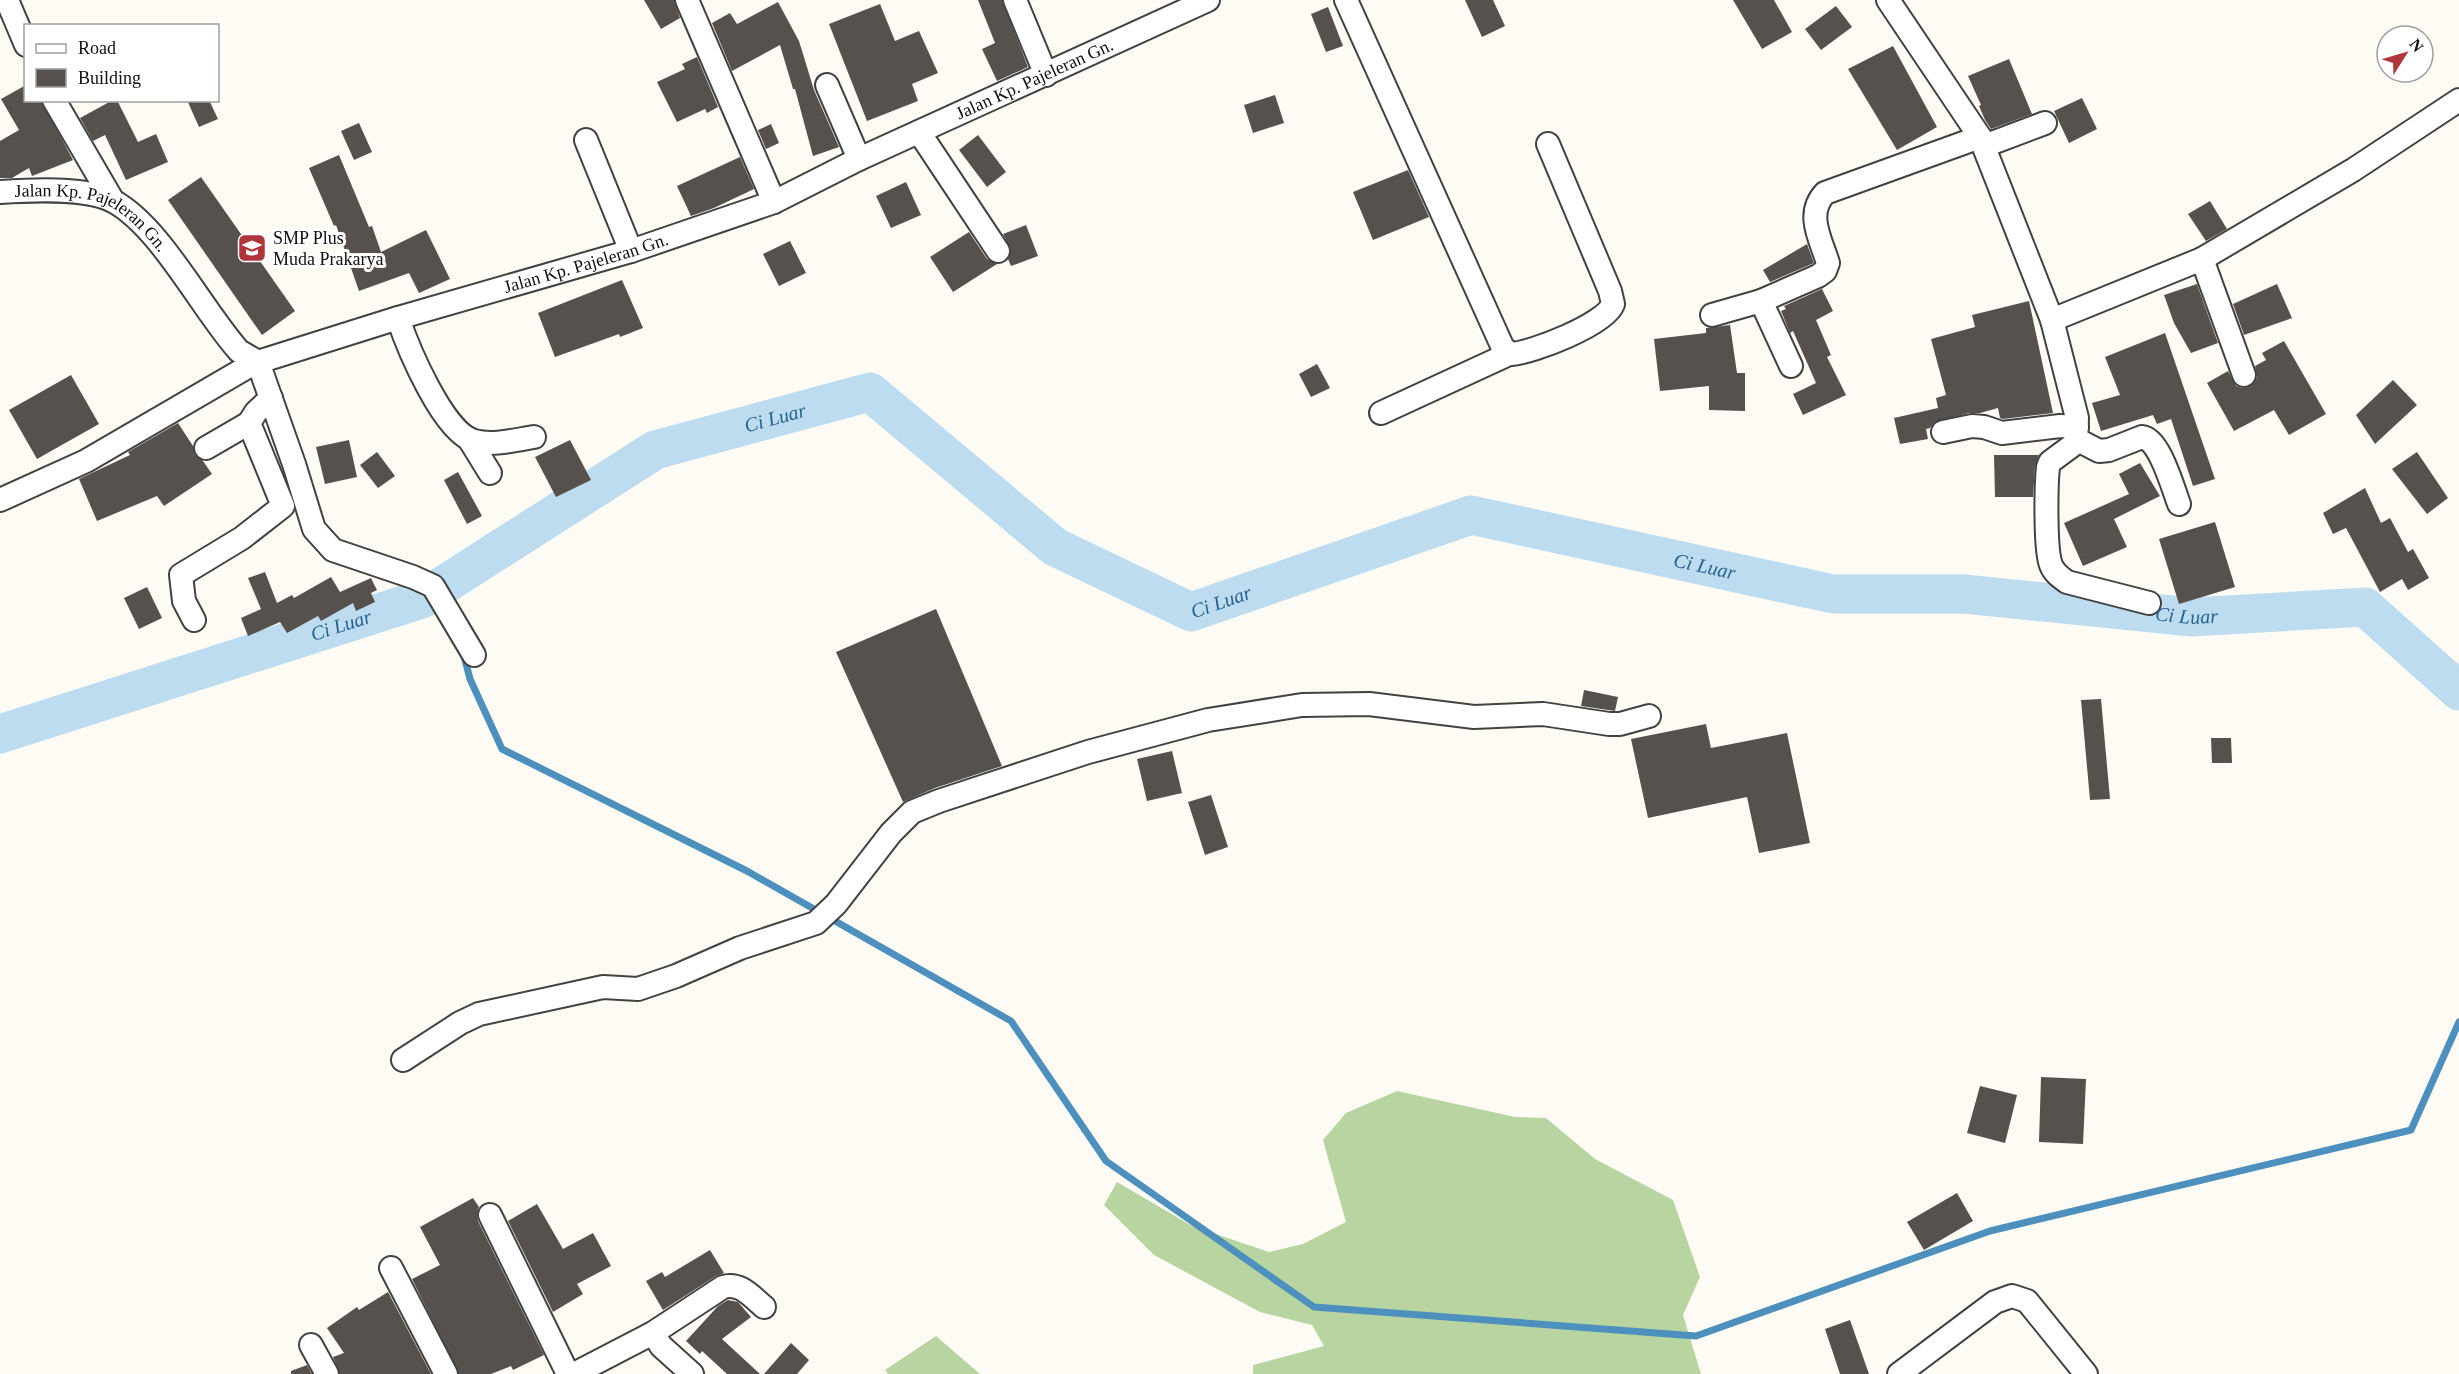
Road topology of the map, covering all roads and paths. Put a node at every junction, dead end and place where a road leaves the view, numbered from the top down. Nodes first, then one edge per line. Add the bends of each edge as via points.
1 (7, 0) edge
2 (687, 0) edge
3 (1015, 0) edge
4 (1208, 0) edge
5 (1346, 0) edge
6 (1888, 0) edge
7 (24, 40) edge
8 (1046, 75) junction
9 (827, 86) dead end
10 (2459, 100) edge
11 (55, 102) edge
12 (2045, 123) dead end
13 (919, 132) junction
14 (586, 140) dead end
15 (1982, 141) junction
16 (1548, 144) dead end
17 (859, 159) junction
18 (0, 192) edge
19 (113, 201) junction
20 (774, 202) junction
21 (631, 251) junction
22 (998, 251) dead end
23 (2202, 259) junction
24 (1761, 301) junction
25 (1712, 315) dead end
26 (398, 318) junction
27 (2052, 320) junction
28 (1509, 354) junction
29 (257, 362) junction
30 (1791, 366) dead end
31 (2244, 375) dead end
32 (271, 398) junction
33 (1381, 413) dead end
34 (249, 423) junction
35 (1943, 432) dead end
36 (2076, 433) junction
37 (534, 437) dead end
38 (469, 439) junction
39 (206, 448) dead end
40 (490, 473) dead end
41 (0, 500) edge
42 (2179, 504) dead end
43 (2149, 603) dead end
44 (194, 620) dead end
45 (474, 655) dead end
46 (1649, 716) dead end
47 (403, 1060) dead end
48 (490, 1215) dead end
49 (391, 1268) dead end
50 (764, 1307) dead end
51 (653, 1333) junction
52 (311, 1345) dead end
53 (2083, 1373) edge
54 (327, 1374) edge
55 (447, 1374) edge
56 (568, 1374) edge
57 (574, 1374) edge
58 (692, 1374) edge
59 (1899, 1374) edge

1 - 7 street
2 - 20 street
3 - 8 street
4 - 8 street, Jalan Kp. Pajeleran Gn.
5 - 28 street
6 - 15 street
8 - 13 street, Jalan Kp. Pajeleran Gn.
9 - 17 street
10 - 23 street via 2353,170
11 - 19 street
12 - 15 street
13 - 17 street, Jalan Kp. Pajeleran Gn.
13 - 22 street
14 - 21 street
15 - 24 street via 1825,194 1815,209 1814,220 1828,267 1818,276
15 - 27 street
16 - 28 street via 1613,304 1608,314 1589,327
17 - 20 street, Jalan Kp. Pajeleran Gn.
18 - 19 street, Jalan Kp. Pajeleran Gn. via 44,189
19 - 29 street, Jalan Kp. Pajeleran Gn. via 140,221 233,345
20 - 21 street, Jalan Kp. Pajeleran Gn.
21 - 26 street, Jalan Kp. Pajeleran Gn.
23 - 27 street
23 - 31 street
24 - 25 street
24 - 30 street
26 - 29 street, Jalan Kp. Pajeleran Gn.
26 - 38 street via 412,356 438,404
27 - 36 street via 2077,418
28 - 33 street
29 - 32 street
29 - 41 street via 86,461
32 - 34 street
32 - 45 street via 320,538 333,550 433,586
34 - 39 street
34 - 44 street via 283,506 242,538 181,575 184,601
35 - 36 street via 1972,426 2008,433 2060,426
36 - 42 street via 2099,451 2147,437 2156,446
36 - 43 street via 2073,445 2048,467 2051,566 2067,582
37 - 38 street via 494,444
38 - 40 street
46 - 47 street via 1609,724 1543,714 1474,717 1369,704 1302,705 1208,720 1088,752 912,812 816,923 638,989 603,987 479,1014
48 - 56 street
49 - 55 street
50 - 51 street via 740,1287 731,1285
51 - 57 street
51 - 58 street via 661,1346
52 - 54 street
53 - 59 street via 2027,1301 2013,1296 1995,1302

